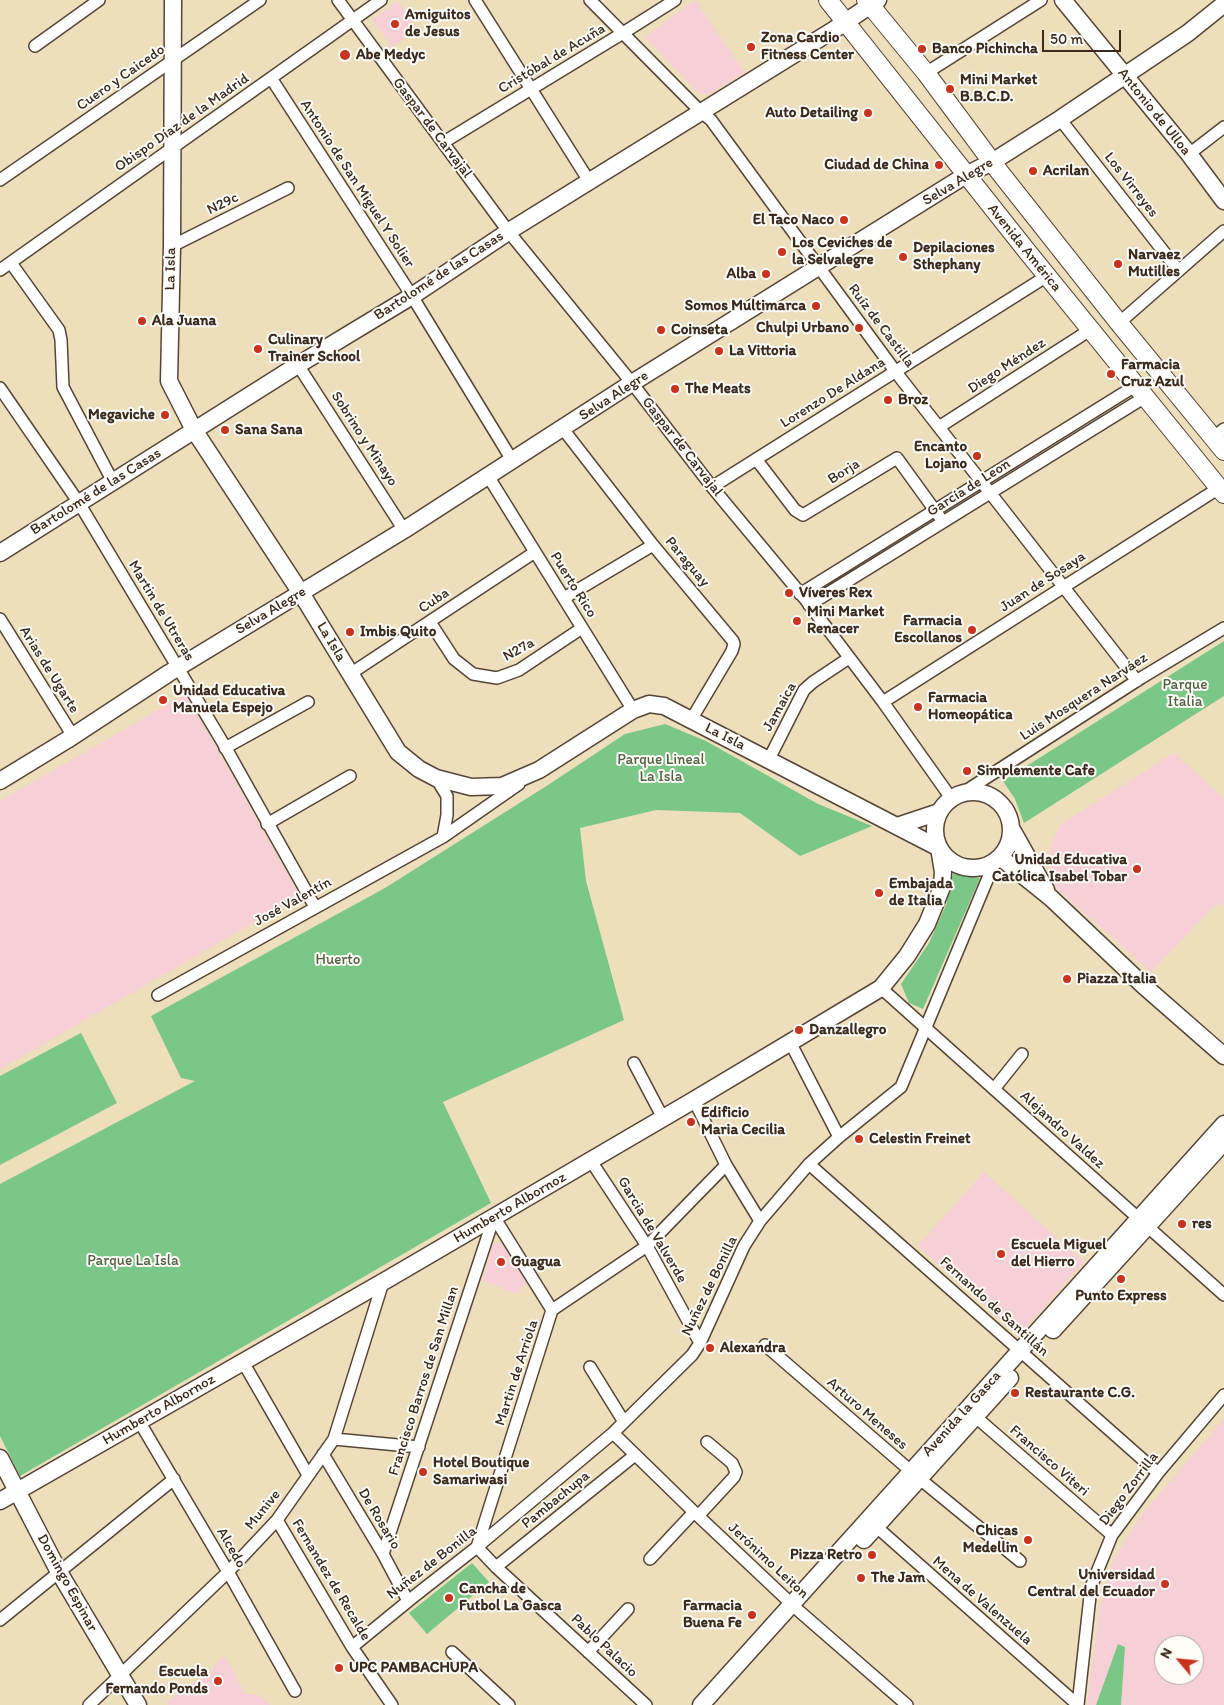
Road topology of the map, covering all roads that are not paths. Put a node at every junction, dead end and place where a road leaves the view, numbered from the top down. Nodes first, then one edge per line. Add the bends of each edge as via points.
1 (100, 0) edge
2 (173, 0) edge
3 (260, 0) edge
4 (338, 0) edge
5 (381, 0) edge
6 (475, 0) edge
7 (590, 0) edge
8 (675, 0) edge
9 (828, 0) edge
10 (1041, 0) edge
11 (1063, 0) edge
12 (871, 2) edge
13 (1224, 4) edge
14 (352, 20) junction
15 (845, 22) junction
16 (623, 34) junction
17 (35, 46) dead end
18 (173, 61) junction
19 (926, 73) junction
20 (1125, 77) junction
21 (271, 78) junction
22 (531, 90) junction
23 (700, 111) junction
24 (1060, 119) junction
25 (1224, 127) edge
26 (444, 142) junction
27 (171, 149) junction
28 (1189, 154) junction
29 (992, 162) junction
30 (966, 175) junction
31 (0, 180) edge
32 (589, 181) junction
33 (288, 188) dead end
34 (1224, 201) edge
35 (1224, 231) edge
36 (508, 232) junction
37 (172, 246) junction
38 (11, 263) junction
39 (819, 267) junction
40 (0, 270) edge
41 (1178, 270) junction
42 (1047, 276) junction
43 (412, 296) junction
44 (1119, 323) junction
45 (1090, 330) junction
46 (298, 365) junction
47 (895, 371) junction
48 (632, 383) junction
49 (0, 388) edge
50 (1140, 392) junction
51 (939, 427) junction
52 (563, 429) junction
53 (194, 430) junction
54 (1220, 439) edge
55 (756, 459) junction
56 (512, 460) junction
57 (488, 476) junction
58 (114, 482) junction
59 (982, 482) junction
60 (712, 487) junction
61 (1222, 491) edge
62 (990, 492) junction
63 (79, 504) junction
64 (934, 511) junction
65 (943, 522) junction
66 (404, 530) junction
67 (653, 545) junction
68 (535, 552) junction
69 (0, 553) edge
70 (1064, 586) junction
71 (301, 593) junction
72 (800, 594) junction
73 (564, 598) junction
74 (809, 605) junction
75 (0, 620) edge
76 (430, 622) junction
77 (582, 628) junction
78 (1224, 628) edge
79 (849, 658) junction
80 (178, 668) junction
81 (350, 674) junction
82 (1137, 681) junction
83 (308, 702) dead end
84 (883, 702) junction
85 (633, 710) junction
86 (691, 720) junction
87 (73, 736) junction
88 (225, 748) junction
89 (769, 760) junction
90 (540, 770) junction
91 (350, 776) dead end
92 (436, 778) junction
93 (0, 781) edge
94 (956, 796) junction
95 (939, 812) junction
96 (267, 824) junction
97 (898, 826) junction
98 (1011, 828) junction
99 (443, 837) junction
100 (939, 848) junction
101 (997, 859) junction
102 (1051, 898) junction
103 (314, 907) junction
104 (881, 988) junction
105 (158, 995) dead end
106 (926, 1028) junction
107 (790, 1042) junction
108 (1022, 1054) dead end
109 (1224, 1056) edge
110 (634, 1063) dead end
111 (994, 1089) junction
112 (694, 1100) junction
113 (663, 1118) junction
114 (1224, 1124) edge
115 (839, 1137) junction
116 (1224, 1142) edge
117 (591, 1161) junction
118 (809, 1164) junction
119 (726, 1165) junction
120 (1184, 1177) junction
121 (494, 1217) junction
122 (760, 1221) junction
123 (1142, 1222) junction
124 (647, 1246) junction
125 (383, 1282) junction
126 (1224, 1295) edge
127 (552, 1310) junction
128 (700, 1343) junction
129 (765, 1345) dead end
130 (1024, 1354) junction
131 (243, 1362) junction
132 (590, 1367) dead end
133 (1224, 1395) edge
134 (972, 1413) junction
135 (139, 1421) junction
136 (624, 1422) junction
137 (613, 1433) junction
138 (334, 1438) junction
139 (707, 1442) dead end
140 (419, 1447) junction
141 (323, 1454) junction
142 (635, 1455) junction
143 (0, 1458) edge
144 (1158, 1473) junction
145 (308, 1475) junction
146 (915, 1475) junction
147 (174, 1479) junction
148 (17, 1492) junction
149 (0, 1501) edge
150 (696, 1514) junction
151 (278, 1520) junction
152 (872, 1523) junction
153 (1112, 1535) junction
154 (477, 1547) junction
155 (383, 1554) junction
156 (650, 1559) dead end
157 (1020, 1561) dead end
158 (496, 1567) junction
159 (59, 1572) junction
160 (228, 1572) junction
161 (408, 1601) junction
162 (795, 1607) junction
163 (628, 1609) dead end
164 (0, 1620) edge
165 (352, 1647) junction
166 (452, 1652) dead end
167 (588, 1652) junction
168 (740, 1669) junction
169 (120, 1675) junction
170 (295, 1691) dead end
171 (89, 1705) edge
172 (138, 1705) edge
173 (392, 1705) edge
174 (508, 1705) edge
175 (646, 1705) edge
176 (701, 1705) edge
177 (715, 1705) edge
178 (907, 1705) edge
179 (1078, 1705) edge

1 - 17 street
2 - 18 street, La Isla
3 - 18 street, Cuero y Caicedo
4 - 14 street, Gaspar de Carvajal
5 - 14 street, Obispo Díaz de la Madrid
6 - 22 street
7 - 16 street, Ruíz de Castilla
8 - 16 street, Cristóbal de Acuña
9 - 15 main road, Avenida América
10 - 19 street
11 - 20 street, Antonio de Ulloa
12 - 15 street, Bartolomé de las Casas
12 - 19 main road, Avenida América
13 - 20 street, Selva Alegre
14 - 21 street, Obispo Díaz de la Madrid
14 - 26 street, Gaspar de Carvajal
15 - 23 street, Bartolomé de las Casas
15 - 30 main road, Avenida América
16 - 22 street, Cristóbal de Acuña
16 - 23 street, Ruíz de Castilla
18 - 27 street, La Isla
18 - 31 street, Cuero y Caicedo
19 - 29 main road, Avenida América
20 - 24 street, Selva Alegre
20 - 28 street, Antonio de Ulloa
21 - 27 street, Obispo Díaz de la Madrid
21 - 43 street, Antonio de San Miguel Y Solier
22 - 26 street, Cristóbal de Acuña
22 - 32 street
23 - 32 street, Bartolomé de las Casas
23 - 39 street, Ruíz de Castilla via 711,120
24 - 29 street, Selva Alegre
24 - 41 street, Los Virreyes
25 - 28 street
26 - 36 street, Gaspar de Carvajal
27 - 37 street, La Isla
27 - 38 street, Obispo Díaz de la Madrid
28 - 34 street, Antonio de Ulloa
29 - 30 street, Selva Alegre
29 - 44 main road, Avenida América
30 - 39 street, Selva Alegre
30 - 42 main road, Avenida América
32 - 36 street, Bartolomé de las Casas
33 - 37 street, N29c
35 - 41 street
36 - 43 street, Bartolomé de las Casas
36 - 48 street, Gaspar de Carvajal
37 - 53 street, La Isla via 168,376
38 - 40 street, Obispo Díaz de la Madrid
38 - 58 street via 58,330 63,387
39 - 47 street, Ruíz de Castilla
39 - 48 street, Selva Alegre
41 - 44 street
42 - 45 main road, Avenida América
42 - 47 street, Lorenzo De Aldana
43 - 46 street, Bartolomé de las Casas
43 - 56 street, Antonio de San Miguel Y Solier
44 - 54 main road, Avenida América
45 - 50 main road, Avenida América
45 - 51 street, Diego Méndez
46 - 53 street, Bartolomé de las Casas
46 - 66 street, Sobrino y Minayo
47 - 51 street, Ruíz de Castilla
47 - 55 street, Lorenzo De Aldana
48 - 52 street, Selva Alegre
48 - 60 street, Gaspar de Carvajal
49 - 63 street, Martin de Utreras
50 - 59 street, García de Leon
50 - 61 main road, Avenida América
50 - 62 street, García de Leon
51 - 59 street, Ruíz de Castilla
52 - 56 street, Selva Alegre
52 - 67 street, Paraguay
53 - 58 street, Bartolomé de las Casas
53 - 71 street, La Isla
55 - 60 street, Lorenzo De Aldana
55 - 64 street, Borja via 795,510 803,515 897,458
56 - 57 street, Selva Alegre
57 - 66 street, Selva Alegre
57 - 68 street, Puerto Rico
58 - 63 street, Bartolomé de las Casas
59 - 62 street, Ruíz de Castilla
59 - 64 street, García de Leon
60 - 72 street, Gaspar de Carvajal
61 - 70 street, Juan de Sosaya
62 - 65 street, García de Leon
62 - 70 street, Ruíz de Castilla
63 - 69 street, Bartolomé de las Casas
63 - 80 street, Martin de Utreras
64 - 65 street, Borja
64 - 72 street, García de Leon
65 - 74 street, García de Leon
66 - 71 street, Selva Alegre
67 - 73 street
67 - 86 street, Paraguay via 734,644
68 - 73 street, Puerto Rico
68 - 76 street, Cuba
70 - 82 street, Ruíz de Castilla
70 - 84 street, Juan de Sosaya
71 - 80 street, Selva Alegre
71 - 81 street, La Isla
72 - 74 street, Gaspar de Carvajal
73 - 77 street, Puerto Rico
74 - 79 street, Gaspar de Carvajal
75 - 87 street, Arias de Ugarte
76 - 77 street, N27a via 454,659 473,674 497,678 519,670
76 - 81 street, Cuba
77 - 85 street, Puerto Rico
78 - 82 street, Luis Mosquera Narváez
79 - 84 street, Gaspar de Carvajal
79 - 89 street, Jamaica via 804,690
80 - 87 street, Selva Alegre
80 - 88 street, Martin de Utreras
81 - 92 street, La Isla via 398,752
82 - 94 street, Luis Mosquera Narváez
83 - 88 street
84 - 94 street, Gaspar de Carvajal
85 - 86 street, La Isla via 650,704 664,706
85 - 90 street, La Isla
86 - 89 street, La Isla
87 - 93 street, Selva Alegre
88 - 96 street, Martin de Utreras
89 - 97 street, La Isla
90 - 92 street, La Isla via 502,786 471,787
90 - 99 street, José Valentín
91 - 96 street
92 - 99 street via 447,796
94 - 95 street
94 - 98 street via 972,792 994,798 1009,816
95 - 97 street
95 - 100 street via 935,824
96 - 103 street, Martin de Utreras
97 - 100 street, La Isla
98 - 101 street via 1006,848
98 - 102 street
99 - 103 street, José Valentín
100 - 101 street via 958,866 983,867
100 - 104 street, Humberto Albornoz via 942,887 927,924
101 - 102 street
101 - 106 street, Nuñez de Bonilla
102 - 109 street
103 - 105 street, José Valentín
104 - 106 street, Alejandro Valdez
104 - 107 street, Humberto Albornoz
106 - 111 street, Alejandro Valdez
106 - 115 street, Nuñez de Bonilla via 901,1087
107 - 112 street, Humberto Albornoz
107 - 115 street
108 - 111 street
110 - 113 street
111 - 123 street, Alejandro Valdez
112 - 113 street, Humberto Albornoz
112 - 119 street
113 - 117 street, Humberto Albornoz
114 - 120 street, Avenida la Gasca
115 - 118 street, Nuñez de Bonilla
116 - 120 street, Avenida la Gasca
117 - 121 street, Humberto Albornoz
117 - 124 street, Garcia de Valverde
118 - 122 street, Nuñez de Bonilla
118 - 130 street, Fernando de Santillán
119 - 122 street
119 - 124 street, Martin de Arriola
120 - 123 street, Avenida la Gasca
121 - 125 street, Humberto Albornoz
121 - 127 street
121 - 140 street, Francisco Barros de San Millan
122 - 128 street, Nuñez de Bonilla via 744,1246
123 - 126 street, Alejandro Valdez
123 - 130 street, Avenida la Gasca
124 - 127 street, Martin de Arriola
124 - 128 street, Garcia de Valverde
125 - 131 street, Humberto Albornoz
125 - 138 street, Munive
127 - 154 street, Martin de Arriola
128 - 136 street, Nuñez de Bonilla via 692,1355
129 - 146 street, Arturo Meneses
130 - 134 street, Avenida la Gasca
130 - 144 street, Fernando de Santillán
131 - 135 street, Humberto Albornoz
131 - 145 street
132 - 136 street
133 - 144 street, Diego Zorrilla
134 - 146 street, Avenida la Gasca
134 - 153 street, Francisco Viteri
135 - 147 street, Alcedo
135 - 148 street, Humberto Albornoz
136 - 137 street, Nuñez de Bonilla
137 - 142 street, Jerónimo Leiton
137 - 154 street, Nuñez de Bonilla
138 - 140 street
138 - 141 street, Munive
139 - 150 street via 732,1463 736,1472
140 - 155 street, Francisco Barros de San Millan
141 - 145 street, Munive
141 - 155 street, De Rosario
142 - 150 street, Jerónimo Leiton
142 - 158 street, Pambachupa
143 - 148 street, Domingo Espinar
144 - 153 street, Diego Zorrilla
145 - 151 street, Munive
146 - 152 street, Avenida la Gasca
146 - 157 street, Arturo Meneses
147 - 159 street
147 - 160 street, Alcedo
148 - 149 street, Humberto Albornoz
148 - 159 street, Domingo Espinar
150 - 156 street
150 - 162 street, Jerónimo Leiton
151 - 160 street, Munive
151 - 165 street, Fernandez de Recalde
152 - 162 street, Avenida la Gasca
152 - 179 street, Mena de Valenzuela
153 - 179 street, Diego Zorrilla via 1091,1587
154 - 158 street, Pablo Palacio
154 - 161 street, Nuñez de Bonilla
155 - 161 street, De Rosario
158 - 167 street, Pablo Palacio
159 - 164 street
159 - 169 street, Domingo Espinar
160 - 169 street, Munive
160 - 170 street, Alcedo
161 - 165 street, Nuñez de Bonilla
162 - 168 street, Avenida la Gasca
162 - 178 street, Jerónimo Leiton
163 - 167 street
165 - 173 street, Fernandez de Recalde
166 - 174 street
167 - 175 street, Pablo Palacio
168 - 176 street, Avenida la Gasca
168 - 177 street, Avenida la Gasca
169 - 171 street, Munive
169 - 172 street, Domingo Espinar

